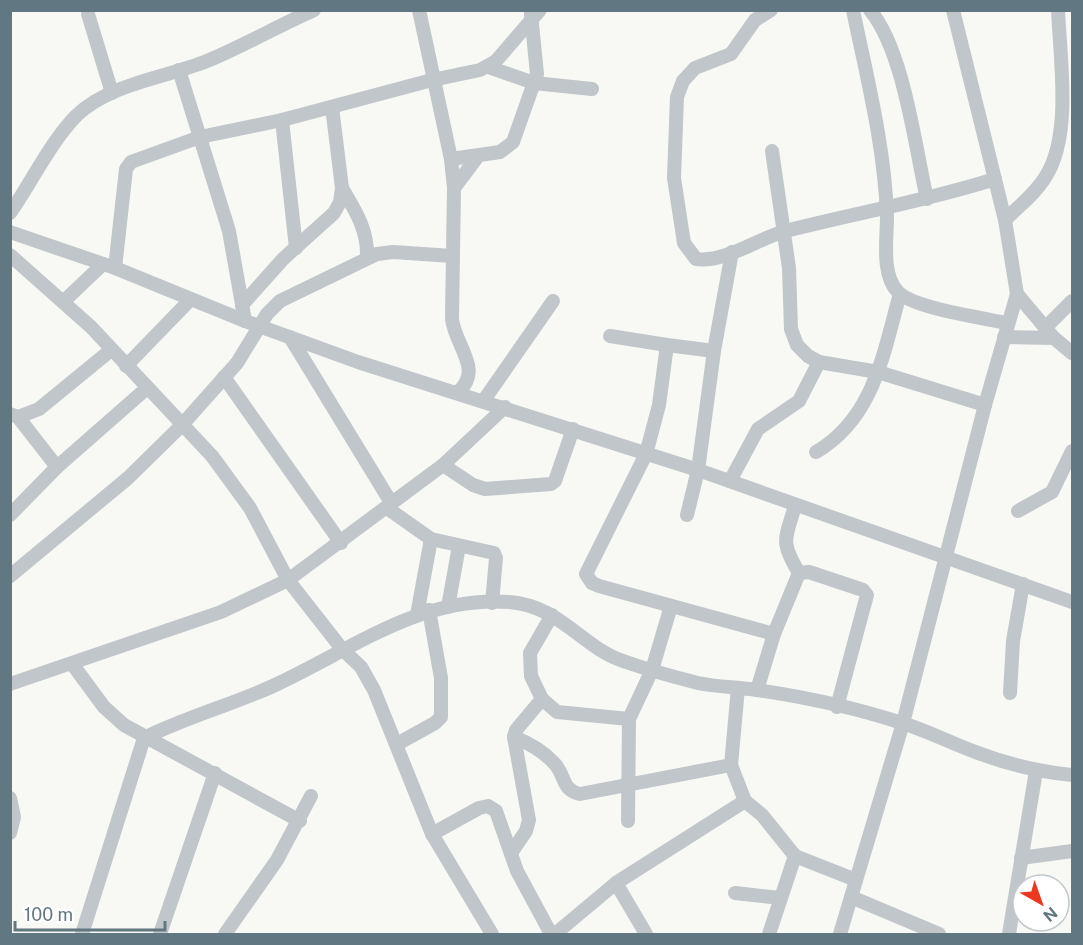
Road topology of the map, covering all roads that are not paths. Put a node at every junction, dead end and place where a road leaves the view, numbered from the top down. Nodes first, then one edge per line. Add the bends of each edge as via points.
1 (314, 10) edge
2 (419, 10) edge
3 (771, 10) edge
4 (853, 10) edge
5 (870, 10) edge
6 (953, 10) edge
7 (1058, 10) edge
8 (534, 13) edge
9 (88, 15) dead end
10 (753, 15) edge
11 (1072, 55) edge
12 (488, 67) junction
13 (179, 70) junction
14 (1065, 74) edge
15 (432, 80) junction
16 (534, 83) junction
17 (592, 89) dead end
18 (112, 93) junction
19 (332, 107) junction
20 (282, 120) junction
21 (1067, 126) edge
22 (200, 137) junction
23 (772, 151) dead end
24 (478, 156) junction
25 (452, 159) junction
26 (995, 179) junction
27 (342, 188) junction
28 (454, 188) junction
29 (927, 199) junction
30 (887, 209) junction
31 (10, 213) edge
32 (1005, 220) junction
33 (784, 231) junction
34 (10, 232) edge
35 (296, 248) junction
36 (732, 252) junction
37 (10, 255) edge
38 (452, 256) junction
39 (367, 257) junction
40 (109, 266) junction
41 (900, 294) junction
42 (1017, 294) junction
43 (191, 299) junction
44 (553, 301) dead end
45 (1072, 301) edge
46 (63, 302) junction
47 (242, 305) junction
48 (245, 321) junction
49 (261, 326) junction
50 (1005, 330) junction
51 (1050, 333) junction
52 (610, 336) dead end
53 (290, 337) junction
54 (667, 345) junction
55 (111, 350) junction
56 (714, 351) junction
57 (1072, 353) edge
58 (819, 362) junction
59 (126, 366) junction
60 (878, 372) junction
61 (224, 377) junction
62 (147, 388) junction
63 (458, 392) junction
64 (484, 400) junction
65 (985, 405) junction
66 (505, 407) junction
67 (14, 416) edge
68 (182, 426) junction
69 (573, 429) junction
70 (1072, 451) edge
71 (816, 452) dead end
72 (646, 454) junction
73 (443, 465) junction
74 (57, 467) junction
75 (698, 470) junction
76 (730, 481) junction
77 (390, 506) junction
78 (795, 506) junction
79 (1018, 511) dead end
80 (10, 515) edge
81 (687, 515) dead end
82 (430, 539) junction
83 (341, 543) junction
84 (459, 546) junction
85 (944, 559) junction
86 (799, 573) junction
87 (10, 576) edge
88 (288, 580) junction
89 (1023, 584) junction
90 (1072, 602) edge
91 (492, 603) junction
92 (671, 606) junction
93 (448, 607) junction
94 (423, 613) junction
95 (552, 615) junction
96 (774, 634) junction
97 (342, 648) junction
98 (73, 665) junction
99 (652, 670) junction
100 (10, 684) edge
101 (738, 688) junction
102 (758, 690) junction
103 (1010, 693) dead end
104 (542, 699) junction
105 (837, 706) junction
106 (629, 719) junction
107 (903, 723) junction
108 (514, 737) junction
109 (144, 738) junction
110 (397, 744) junction
111 (731, 765) junction
112 (1035, 771) junction
113 (215, 773) junction
114 (1072, 775) edge
115 (628, 785) junction
116 (311, 796) dead end
117 (10, 798) edge
118 (745, 801) junction
119 (300, 821) junction
120 (628, 821) dead end
121 (10, 833) edge
122 (432, 834) junction
123 (1072, 851) edge
124 (511, 853) junction
125 (795, 856) junction
126 (1021, 858) junction
127 (856, 880) junction
128 (616, 883) junction
129 (735, 893) dead end
130 (851, 897) junction
131 (780, 898) junction
132 (82, 934) edge
133 (160, 934) edge
134 (225, 934) edge
135 (492, 934) edge
136 (553, 934) edge
137 (646, 934) edge
138 (769, 934) edge
139 (840, 934) edge
140 (939, 934) edge
141 (1009, 934) edge

1 - 13 street
2 - 15 street
3 - 10 street
4 - 30 street
5 - 29 street via 885,34 901,80
6 - 26 street
7 - 14 street
8 - 12 street
8 - 16 street
9 - 18 street
10 - 36 street via 731,54 695,68 683,81 677,97 674,178 684,243 696,259
11 - 14 street
12 - 15 street
12 - 16 street
13 - 18 street
13 - 22 street
14 - 21 street
15 - 19 street
15 - 25 street
16 - 17 street
16 - 24 street via 509,148
18 - 31 street via 91,104 69,124
19 - 20 street
19 - 27 street
20 - 22 street
20 - 35 street
21 - 32 street via 1047,174
22 - 40 street via 131,162 126,169
22 - 47 street via 229,231
23 - 33 street
24 - 25 street
24 - 28 street
25 - 28 street
26 - 29 street
26 - 32 street
27 - 35 street via 334,213
27 - 39 street via 363,227
28 - 38 street
29 - 30 street
30 - 33 street
30 - 41 street via 888,276
32 - 42 street
33 - 36 street
33 - 58 street via 791,329 797,345
34 - 40 street
35 - 47 street
36 - 56 street
37 - 46 street
38 - 39 street via 393,252
38 - 63 street via 454,335 469,364 470,375
39 - 49 street via 280,301
40 - 43 street
40 - 46 street
41 - 50 street
41 - 60 street
42 - 50 street
42 - 51 street
43 - 48 street
43 - 59 street
44 - 64 street
45 - 51 street
46 - 55 street
47 - 48 street
48 - 49 street
49 - 53 street
49 - 61 street
50 - 51 street
50 - 65 street
51 - 57 street
52 - 54 street
53 - 63 street
53 - 77 street
54 - 56 street
54 - 72 street via 659,405
55 - 59 street
55 - 67 street via 39,409
56 - 75 street
58 - 60 street
58 - 76 street via 799,401 758,429
59 - 62 street
60 - 65 street
60 - 71 street via 870,395 847,429
61 - 68 street
61 - 83 street
62 - 68 street
62 - 74 street
63 - 64 street
64 - 66 street
65 - 85 street
66 - 69 street
66 - 73 street
67 - 74 street
68 - 87 street via 128,478
68 - 88 street via 233,481
69 - 72 street
69 - 73 street via 551,484 485,489
70 - 79 street via 1052,492
72 - 75 street
72 - 92 street via 586,574 599,586
73 - 77 street
74 - 80 street
75 - 76 street
75 - 81 street
76 - 78 street
77 - 82 street
77 - 83 street
78 - 85 street
78 - 86 street via 784,543
82 - 84 street
82 - 94 street
83 - 88 street
84 - 91 street via 496,556
84 - 93 street
85 - 89 street
85 - 107 street
86 - 96 street
86 - 105 street via 809,572 863,590 867,595
88 - 97 street
88 - 98 street via 221,612
89 - 90 street
89 - 103 street via 1013,640
91 - 93 street
91 - 95 street via 538,607
92 - 96 street
92 - 99 street
93 - 94 street
94 - 97 street
94 - 110 street via 441,678 441,717
95 - 99 street via 598,649
95 - 104 street via 530,653 531,676
96 - 102 street
97 - 109 street via 270,688 178,721
97 - 110 street via 370,682
98 - 100 street
98 - 109 street via 104,707
99 - 101 street via 699,683
99 - 106 street
101 - 102 street
101 - 111 street
102 - 105 street
104 - 106 street via 557,712
104 - 108 street
105 - 107 street
106 - 115 street
107 - 112 street
107 - 127 street
108 - 115 street via 537,748 555,764 570,792 580,794
108 - 124 street via 529,820
109 - 113 street
109 - 132 street
110 - 122 street
111 - 115 street
111 - 118 street
112 - 114 street
112 - 126 street
113 - 119 street
113 - 133 street
115 - 120 street
116 - 119 street
117 - 121 street via 14,817
118 - 125 street via 762,814
118 - 128 street
119 - 134 street
122 - 124 street via 488,806 496,811
122 - 135 street
123 - 126 street
124 - 136 street
125 - 127 street
125 - 131 street
126 - 141 street
127 - 130 street
128 - 136 street
128 - 137 street
129 - 131 street
130 - 139 street
130 - 140 street
131 - 138 street

